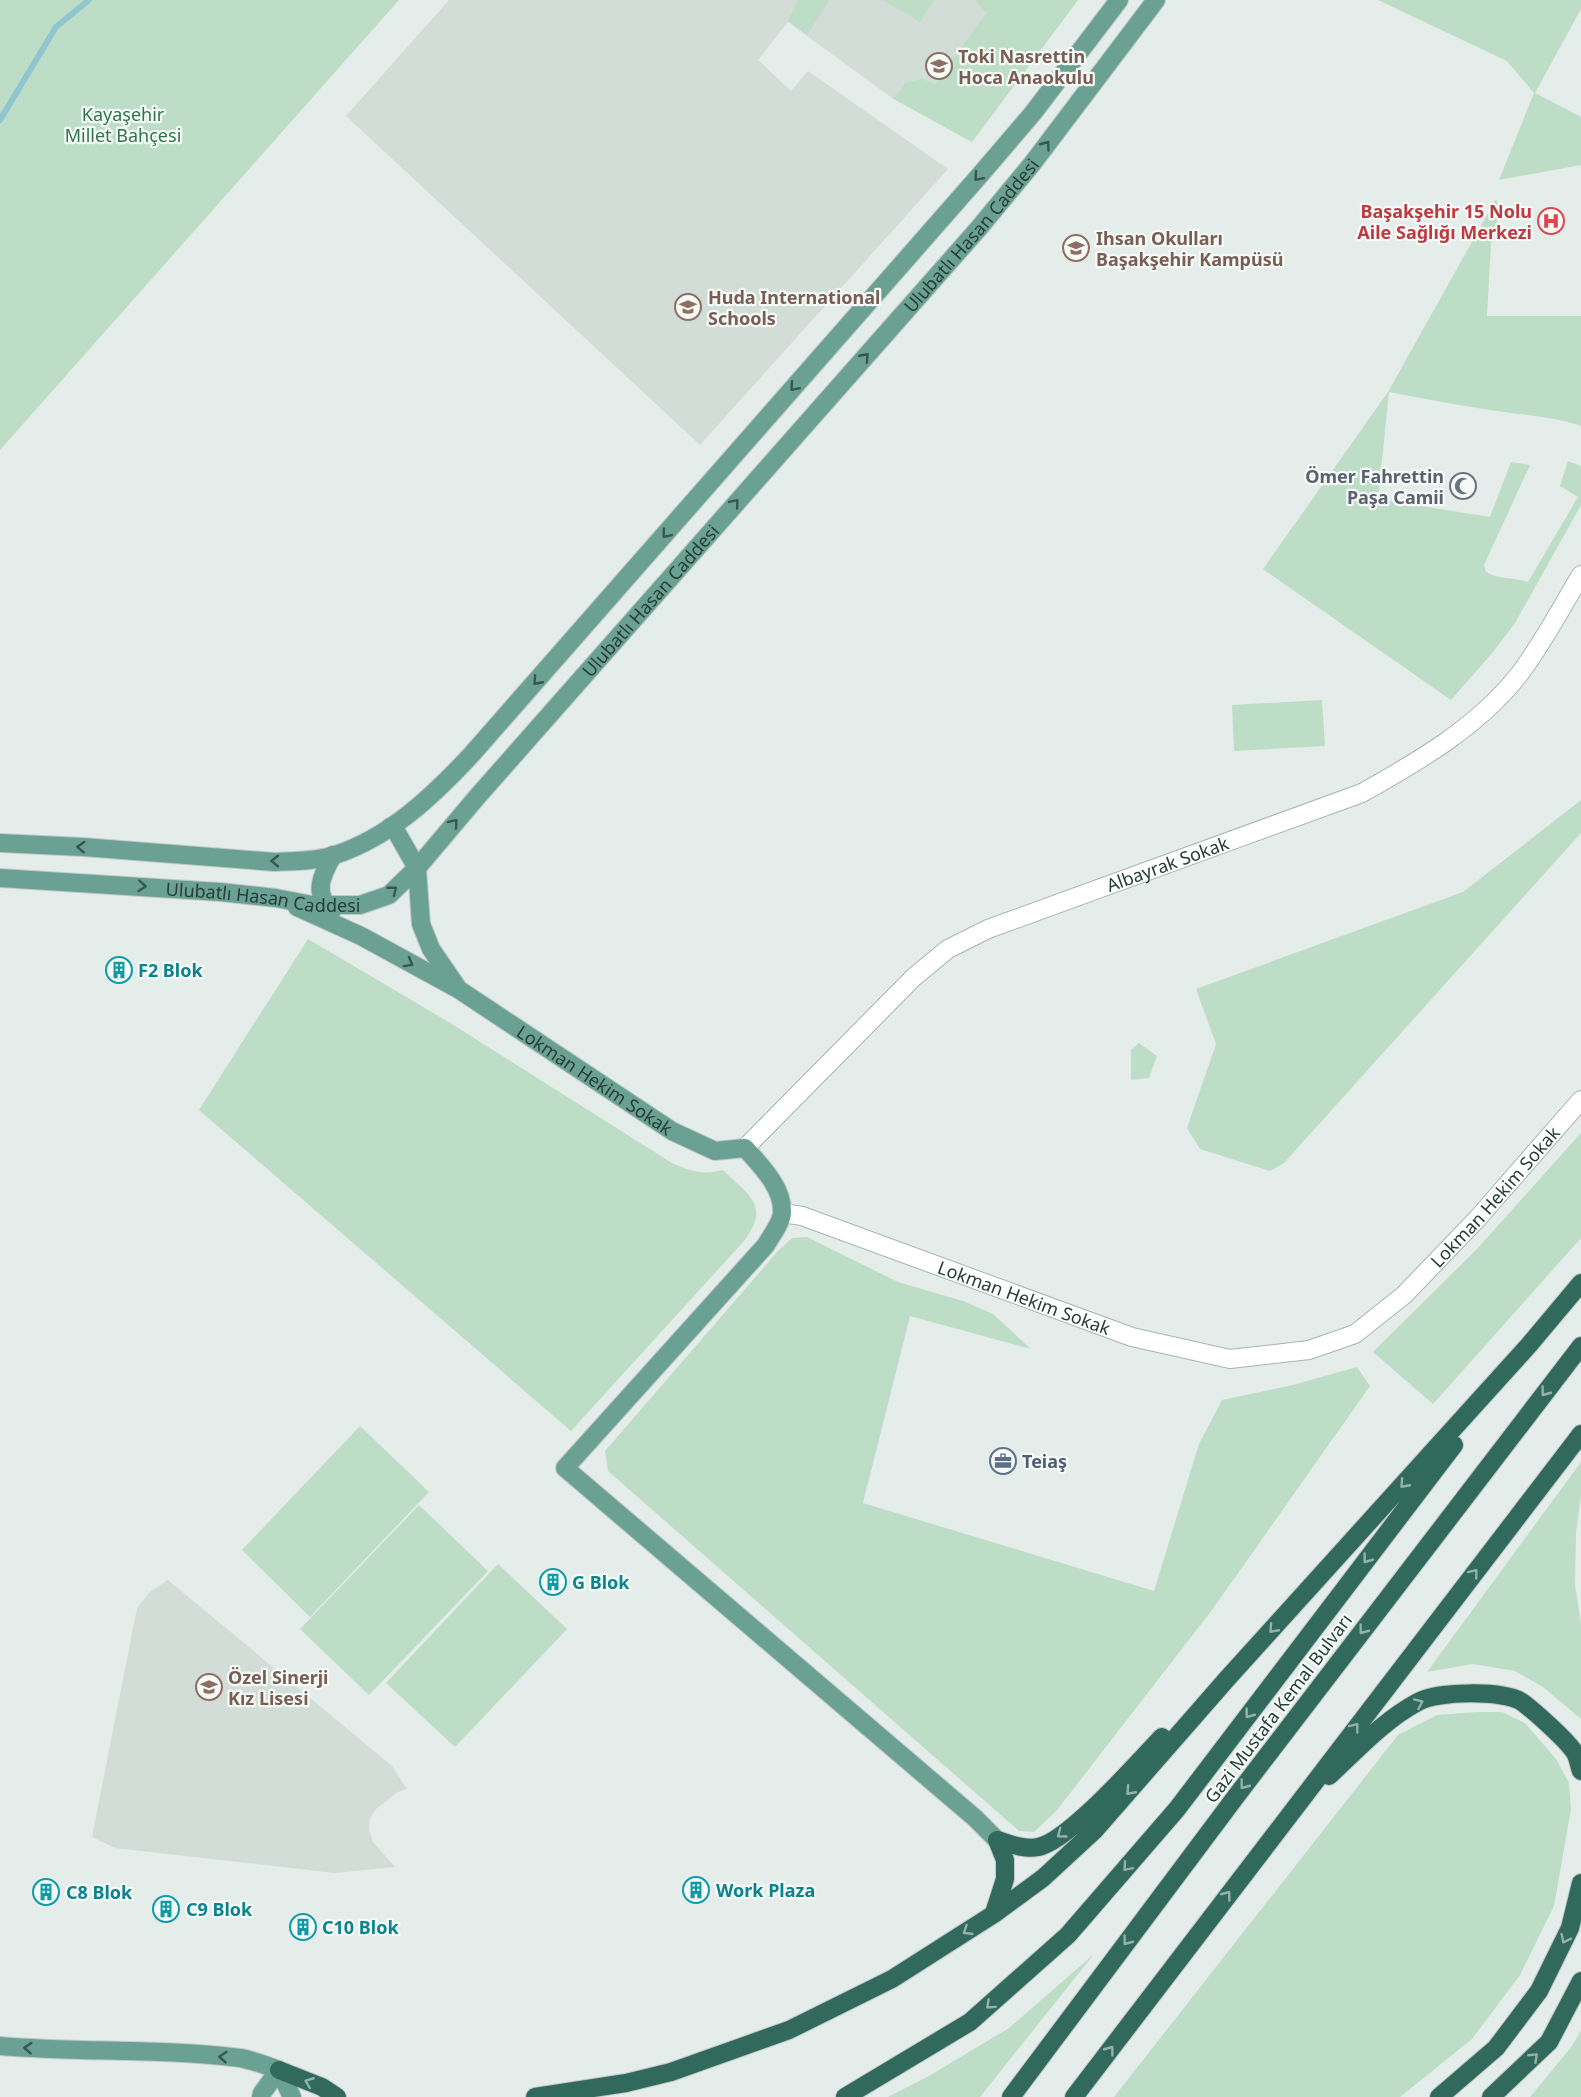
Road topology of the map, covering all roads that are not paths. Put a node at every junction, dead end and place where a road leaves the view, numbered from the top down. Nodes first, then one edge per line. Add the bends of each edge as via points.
1 (1119, 0) edge
2 (1156, 0) edge
3 (1581, 575) edge
4 (390, 827) junction
5 (0, 843) edge
6 (333, 855) junction
7 (417, 868) junction
8 (0, 878) edge
9 (276, 898) junction
10 (324, 905) junction
11 (361, 936) junction
12 (458, 989) junction
13 (1581, 1100) edge
14 (745, 1148) junction
15 (783, 1214) junction
16 (1581, 1283) edge
17 (1529, 1345) junction
18 (1581, 1346) edge
19 (1581, 1434) edge
20 (1226, 1680) junction
21 (1581, 1771) edge
22 (1294, 1807) junction
23 (997, 1840) junction
24 (1581, 1883) edge
25 (993, 1914) junction
26 (1581, 1981) edge
27 (0, 2046) edge
28 (279, 2070) junction
29 (261, 2097) edge
30 (292, 2097) edge
31 (337, 2097) edge
32 (535, 2097) edge
33 (845, 2097) edge
34 (1011, 2097) edge
35 (1074, 2097) edge
36 (1439, 2097) edge
37 (1491, 2097) edge

1 -> 4 main road, Ulubatlı Hasan Caddesi via 1025,122 653,550 436,792
7 -> 2 main road, Ulubatlı Hasan Caddesi via 979,228
3 - 14 street, Albayrak Sokak via 1518,675 1450,740 1362,793 988,929 948,949 914,977
4 - 6 main road, Ulubatlı Hasan Caddesi via 365,844
4 - 7 main road via 398,832
6 -> 5 main road, Ulubatlı Hasan Caddesi via 275,862
6 - 10 main road via 323,874 320,891
10 -> 7 main road, Ulubatlı Hasan Caddesi via 360,905 389,895
7 - 12 main road via 421,924 431,949
8 -> 9 main road, Ulubatlı Hasan Caddesi
9 - 10 main road, Ulubatlı Hasan Caddesi
9 - 11 main road
10 - 11 main road
11 -> 12 main road, Lokman Hekim Sokak
12 - 14 main road, Lokman Hekim Sokak via 672,1131 715,1150
13 - 15 street, Lokman Hekim Sokak via 1478,1218 1404,1295 1355,1334 1309,1350 1230,1359 1132,1337 802,1216
14 - 15 main road via 767,1173 780,1197
15 - 23 main road via 766,1245 565,1468
16 - 17 highway
17 -> 20 highway
17 -> 33 highway via 1177,1809 1068,1935 970,2022
18 -> 34 highway, Gazi Mustafa Kemal Bulvarı
22 -> 19 highway
20 -> 23 highway via 1196,1702 1117,1785 1056,1839 1040,1847 1024,1848
20 -> 25 highway via 1095,1831 1043,1878
22 -> 21 highway via 1393,1718 1420,1700 1461,1693 1520,1701 1575,1753
35 -> 22 highway
23 - 25 highway via 1005,1860 1005,1879
24 -> 36 highway via 1570,1928 1539,1991 1496,2048
25 -> 32 highway via 892,1979 789,2030 671,2072
37 -> 26 highway via 1549,2042
28 -> 27 main road via 242,2059 164,2052
28 - 29 main road
28 - 30 main road
31 -> 28 highway

